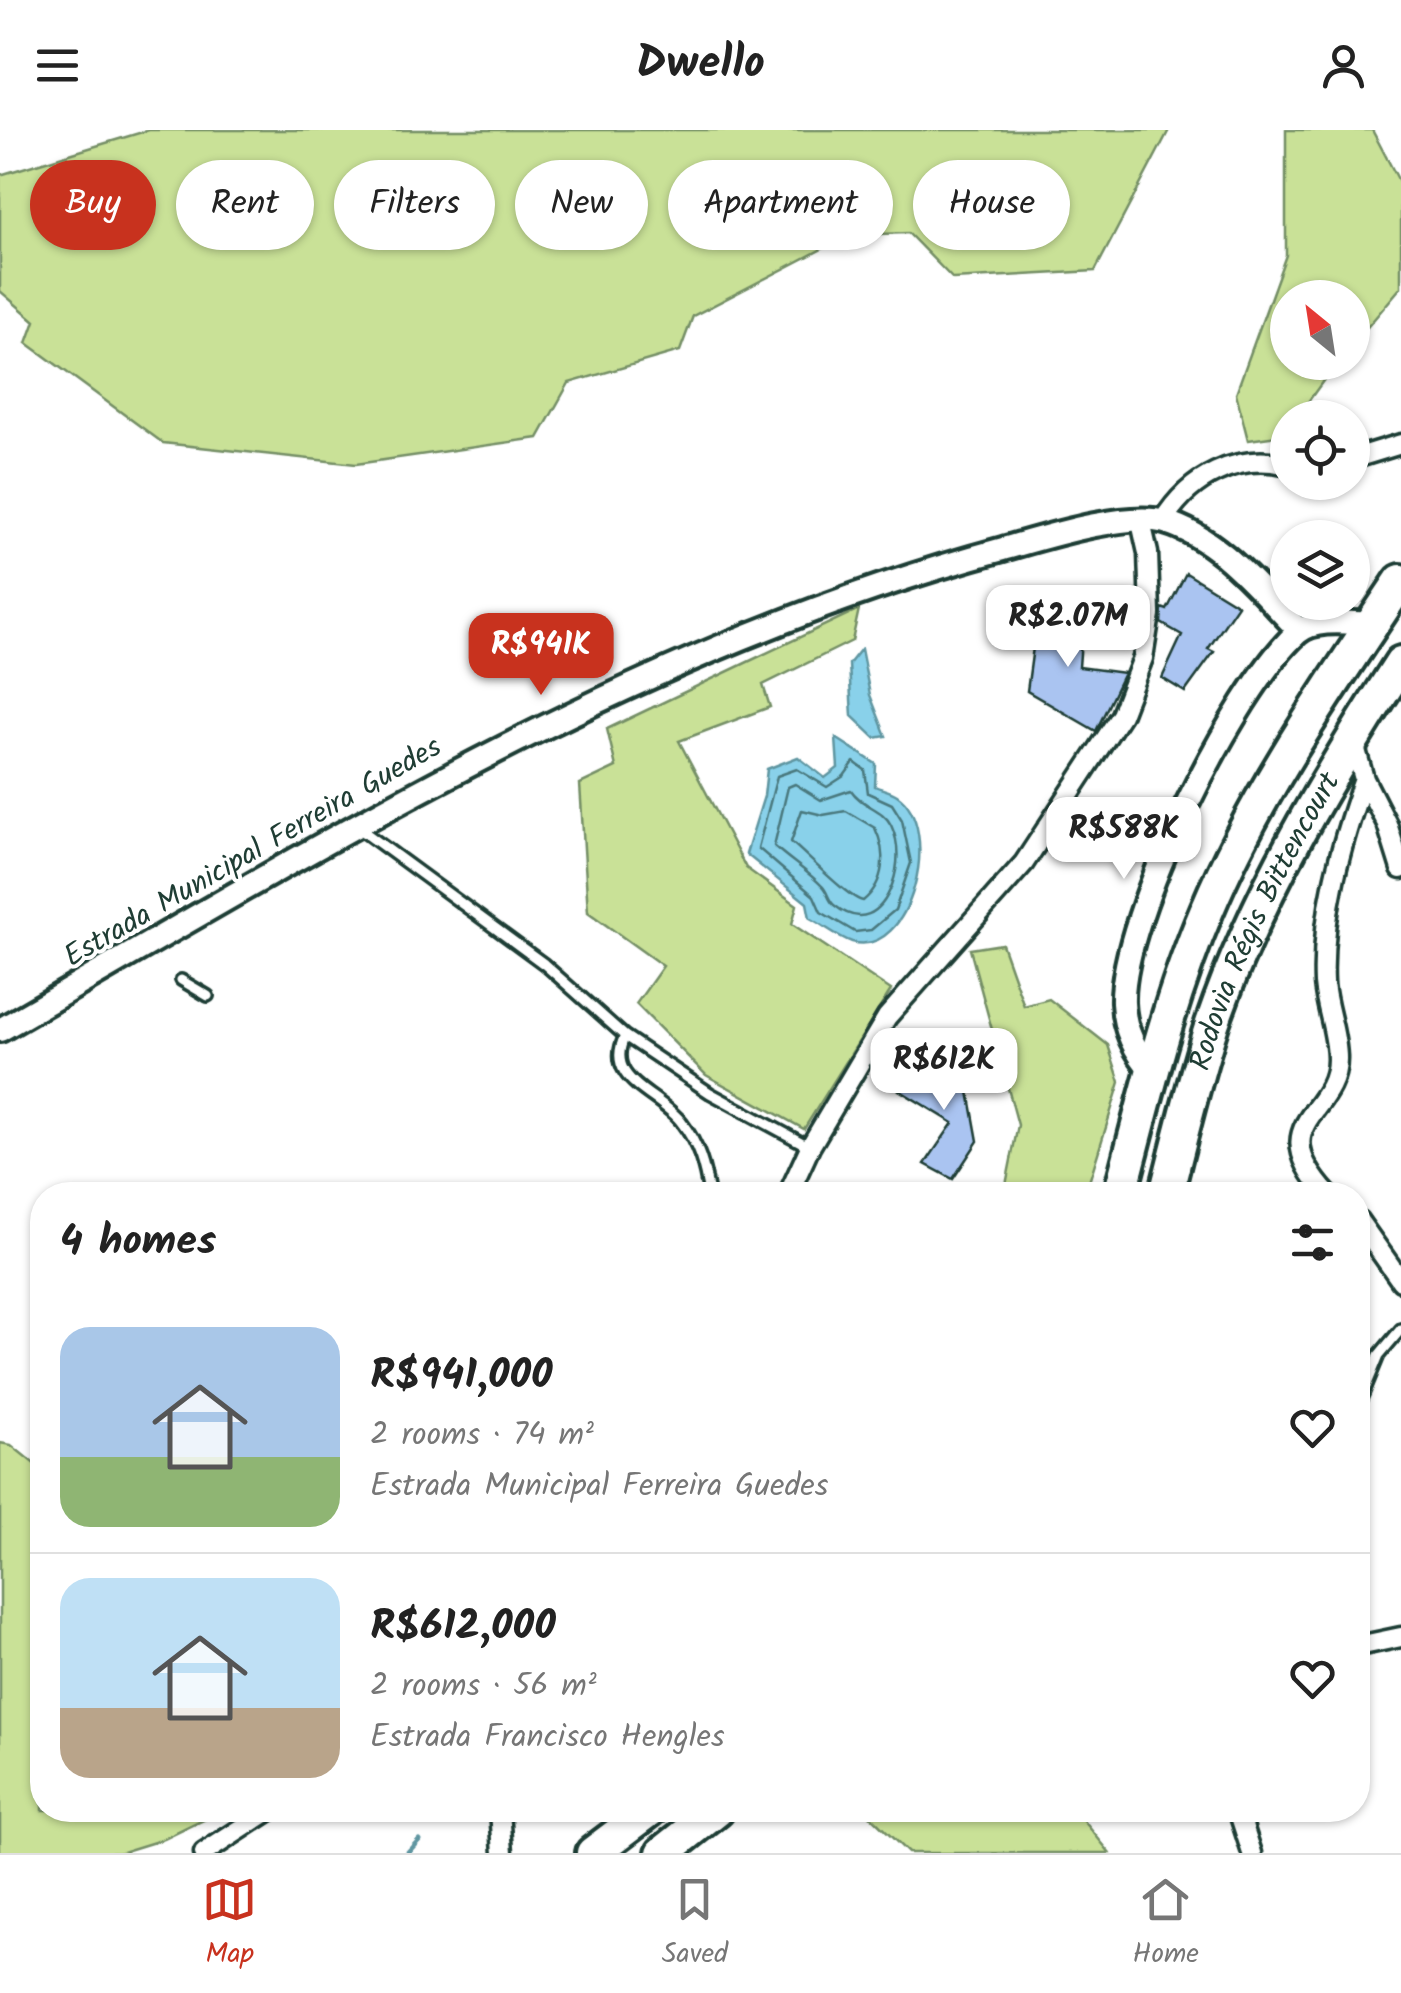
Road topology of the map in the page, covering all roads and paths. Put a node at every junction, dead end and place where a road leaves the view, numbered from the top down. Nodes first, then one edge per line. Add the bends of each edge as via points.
1 (1401, 444) edge
2 (1370, 453) edge
3 (1270, 462) edge
4 (1152, 521) junction
5 (1401, 581) edge
6 (1372, 624) junction
7 (1299, 630) junction
8 (1401, 664) edge
9 (1353, 738) junction
10 (1364, 779) junction
11 (354, 824) junction
12 (1401, 868) edge
13 (181, 980) dead end
14 (208, 996) dead end
15 (0, 1030) edge
16 (625, 1036) junction
17 (1152, 1072) junction
18 (810, 1147) junction
19 (707, 1182) edge
20 (794, 1182) edge
21 (1123, 1182) edge
22 (1170, 1182) edge
23 (1317, 1182) edge
24 (1370, 1237) edge
25 (1401, 1281) edge
26 (1401, 1329) edge
27 (1370, 1376) edge
28 (1401, 1637) edge
29 (1370, 1643) edge
30 (252, 1822) edge
31 (501, 1822) edge
32 (634, 1822) edge
33 (703, 1822) edge
34 (1242, 1822) edge
35 (204, 1853) edge
36 (503, 1853) edge
37 (593, 1853) edge
38 (663, 1853) edge
39 (1252, 1853) edge

1 - 2 street
3 - 4 street via 1212,473
4 - 7 street via 1233,564
4 - 11 street, Estrada Municipal Ferreira Guedes via 1072,530 838,600 548,724
4 - 18 street via 1150,614 1121,715 1024,863 887,1017
5 - 6 highway, Rodovia Régis Bittencourt
6 - 7 street
6 - 17 highway, Rodovia Régis Bittencourt via 1231,856 1186,964
7 - 17 street via 1220,747 1147,895 1123,1003 1136,1053
8 - 9 highway, Rodovia Régis Bittencourt
9 - 10 street
9 - 22 highway, Rodovia Régis Bittencourt via 1289,851 1214,1020
10 - 12 street
10 - 23 street via 1326,928 1324,985 1336,1073 1302,1126 1300,1141
11 - 15 street, Estrada Municipal Ferreira Guedes
11 - 16 lane via 544,964
13 - 14 lane
16 - 18 lane via 710,1093
16 - 19 lane via 618,1064 678,1118
17 - 21 highway, Rodovia Régis Bittencourt
18 - 20 street
24 - 25 street
26 - 27 lane
28 - 29 street
30 - 35 street
31 - 36 street
32 - 37 highway
33 - 38 highway
34 - 39 street

